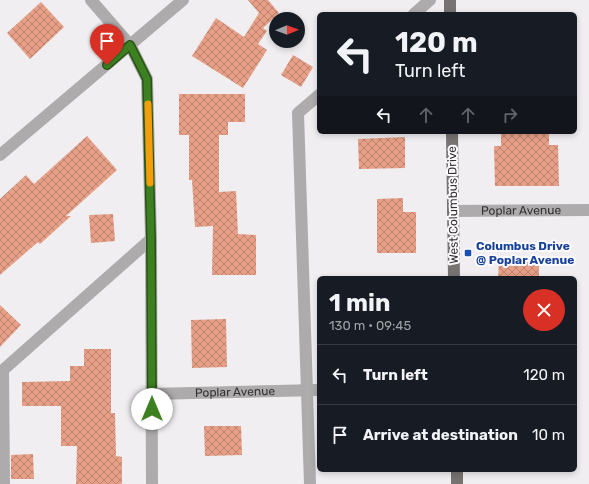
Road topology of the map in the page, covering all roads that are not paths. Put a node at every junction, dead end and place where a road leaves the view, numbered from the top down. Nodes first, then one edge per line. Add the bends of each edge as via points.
1 (91, 0) edge
2 (183, 0) edge
3 (430, 0) edge
4 (450, 0) edge
5 (416, 12) edge
6 (450, 12) edge
7 (130, 45) junction
8 (317, 97) edge
9 (452, 134) edge
10 (0, 155) edge
11 (589, 210) edge
12 (453, 211) junction
13 (151, 239) junction
14 (454, 276) edge
15 (313, 390) edge
16 (151, 394) junction
17 (457, 472) edge
18 (4, 484) edge
19 (152, 484) edge
20 (310, 484) edge
21 (458, 484) edge

1 - 7 street
2 - 7 street
3 - 5 street
4 - 6 main road
7 - 10 street
7 - 13 street via 147,79
8 - 15 street via 298,114
9 - 12 main road, West Columbus Drive
11 - 12 street, Poplar Avenue
12 - 14 main road, West Columbus Drive
13 - 16 street
13 - 18 street via 3,370
15 - 16 street, Poplar Avenue
15 - 20 street
16 - 19 street
17 - 21 main road

